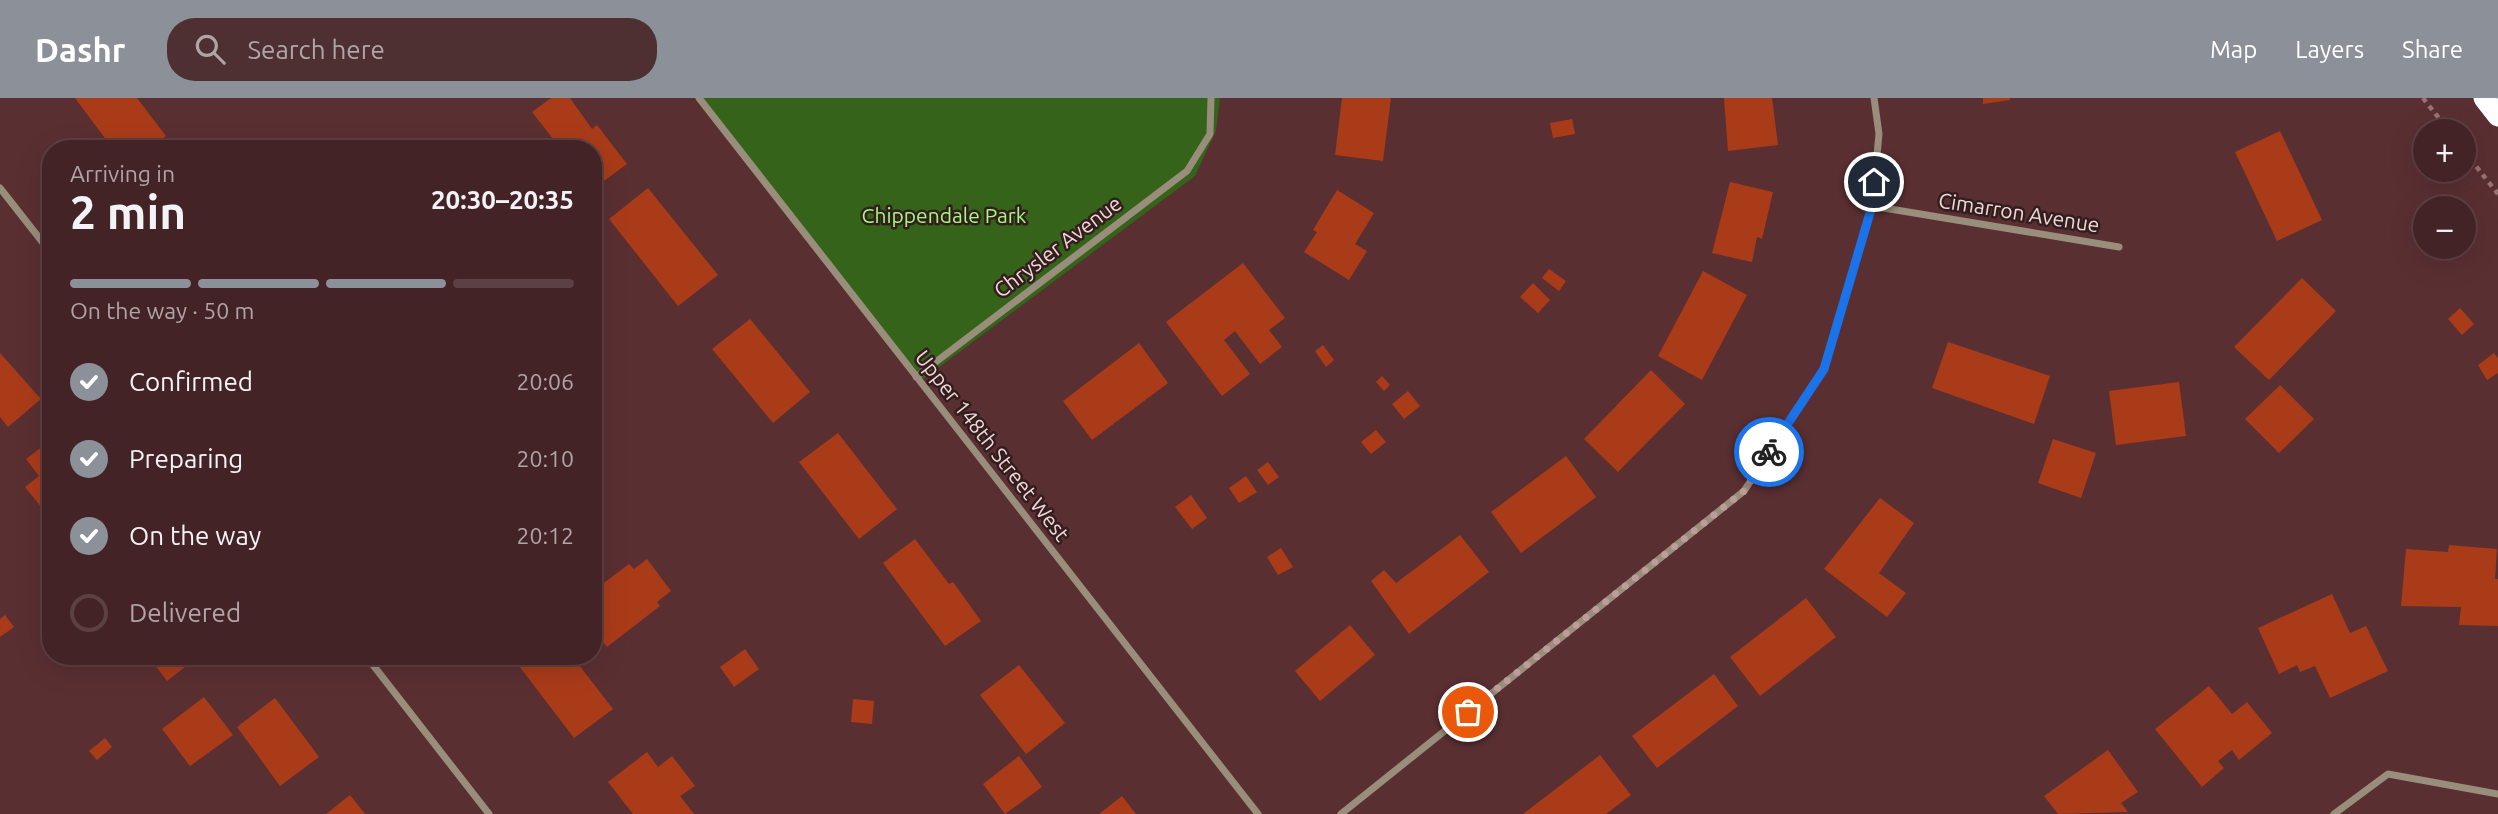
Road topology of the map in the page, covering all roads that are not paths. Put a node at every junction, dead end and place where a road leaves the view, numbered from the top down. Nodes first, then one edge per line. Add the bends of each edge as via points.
1 (699, 98) edge
2 (1211, 98) edge
3 (1874, 98) edge
4 (2484, 98) edge
5 (2498, 116) edge
6 (0, 188) edge
7 (1872, 206) junction
8 (42, 242) edge
9 (2119, 247) dead end
10 (916, 377) junction
11 (373, 665) edge
12 (2498, 793) edge
13 (489, 814) edge
14 (1258, 814) edge
15 (1341, 814) edge
16 (2334, 814) edge

1 - 10 street, Upper 148th Street West
2 - 10 street, Chrysler Avenue via 1210,134 1186,171
3 - 7 street via 1879,134
4 - 5 highway
6 - 8 street
7 - 9 street, Cimarron Avenue
7 - 15 street via 1824,369 1744,491
10 - 14 street, Upper 148th Street West
11 - 13 street
12 - 16 street via 2388,774

